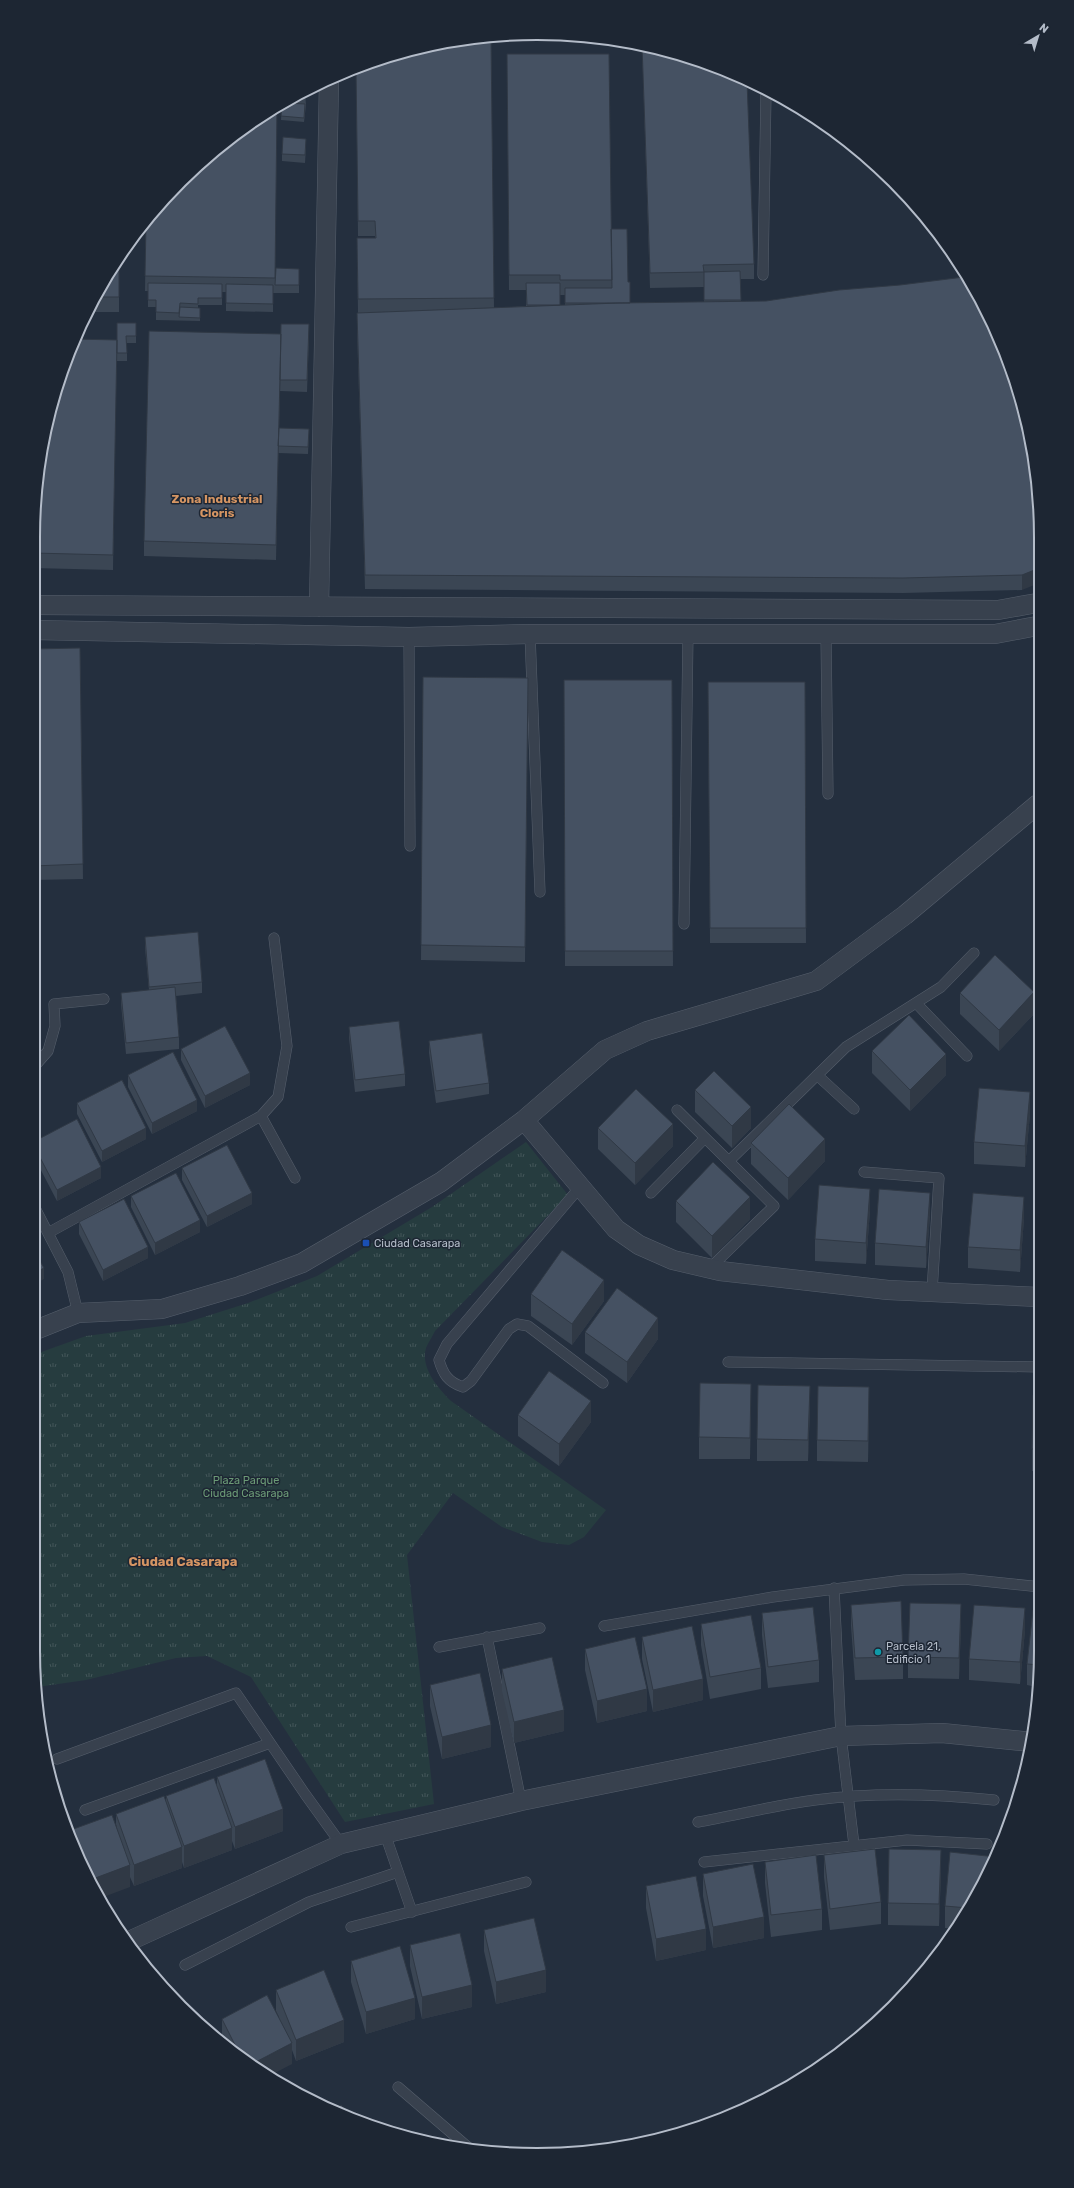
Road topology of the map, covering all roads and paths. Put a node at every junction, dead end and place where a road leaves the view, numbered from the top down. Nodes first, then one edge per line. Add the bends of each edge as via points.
1 (329, 86) edge
2 (766, 96) edge
3 (764, 275) dead end
4 (1034, 604) edge
5 (40, 605) edge
6 (319, 607) junction
7 (1034, 627) edge
8 (40, 630) edge
9 (688, 633) junction
10 (530, 634) junction
11 (826, 635) junction
12 (409, 637) junction
13 (828, 794) dead end
14 (1034, 807) edge
15 (410, 846) dead end
16 (540, 892) dead end
17 (684, 924) dead end
18 (274, 938) dead end
19 (974, 953) dead end
20 (104, 1000) dead end
21 (916, 1003) junction
22 (966, 1056) dead end
23 (40, 1060) edge
24 (817, 1075) junction
25 (677, 1110) dead end
26 (854, 1110) dead end
27 (261, 1116) junction
28 (524, 1120) junction
29 (705, 1138) junction
30 (730, 1161) junction
31 (864, 1172) dead end
32 (295, 1178) dead end
33 (580, 1187) junction
34 (651, 1193) dead end
35 (40, 1218) edge
36 (48, 1233) junction
37 (710, 1269) junction
38 (932, 1292) junction
39 (1034, 1297) edge
40 (78, 1313) junction
41 (40, 1329) edge
42 (728, 1362) dead end
43 (1034, 1367) edge
44 (603, 1384) dead end
45 (1034, 1586) edge
46 (834, 1588) junction
47 (604, 1626) dead end
48 (540, 1628) dead end
49 (487, 1638) junction
50 (439, 1647) dead end
51 (842, 1736) junction
52 (1025, 1741) edge
53 (270, 1743) junction
54 (57, 1759) dead end
55 (849, 1798) junction
56 (994, 1800) dead end
57 (521, 1801) junction
58 (86, 1810) dead end
59 (698, 1822) dead end
60 (385, 1834) junction
61 (341, 1844) junction
62 (987, 1844) dead end
63 (854, 1845) junction
64 (704, 1862) dead end
65 (398, 1872) junction
66 (526, 1882) dead end
67 (412, 1912) junction
68 (351, 1927) dead end
69 (133, 1939) edge
70 (185, 1965) dead end
71 (398, 2087) dead end
72 (463, 2142) edge

1 - 6 street
2 - 3 lane
4 - 6 street via 998,610
5 - 6 street
7 - 11 street via 995,634
8 - 12 street
9 - 10 street
9 - 11 street
9 - 17 lane
10 - 12 street
10 - 16 lane
11 - 13 lane
12 - 15 lane
14 - 28 street via 906,915 816,981 647,1031 605,1050
18 - 27 lane via 287,1046 278,1097
19 - 21 lane via 941,988
20 - 23 lane via 54,1004 55,1026 48,1051
21 - 22 lane
21 - 24 lane via 846,1047
24 - 26 lane
24 - 30 lane
25 - 29 lane
27 - 32 lane
27 - 36 lane
28 - 33 street
28 - 40 street via 441,1182 302,1263 240,1286 162,1309
29 - 30 lane
29 - 34 lane
30 - 37 lane via 774,1206
31 - 38 lane via 940,1178
33 - 37 street via 616,1229 640,1245 673,1260
33 - 44 lane via 446,1344 439,1360 447,1379 463,1387 471,1381 510,1329 517,1324 528,1326
35 - 36 lane
36 - 40 lane via 68,1272
37 - 38 street via 888,1290
38 - 39 street
40 - 41 street
42 - 43 lane
45 - 46 lane via 964,1579 904,1580
46 - 47 lane
46 - 51 lane
48 - 49 lane
49 - 50 lane
49 - 57 lane
51 - 52 street via 942,1733
51 - 55 lane
51 - 57 street
53 - 54 lane via 236,1693
53 - 58 lane
53 - 61 lane
55 - 56 lane via 883,1795 954,1796
55 - 59 lane via 815,1800
55 - 63 lane
57 - 60 street
60 - 61 street
60 - 65 lane
61 - 69 street
62 - 63 lane via 907,1840
63 - 64 lane
65 - 67 lane
65 - 70 lane via 309,1902
66 - 67 lane
67 - 68 lane
71 - 72 lane

